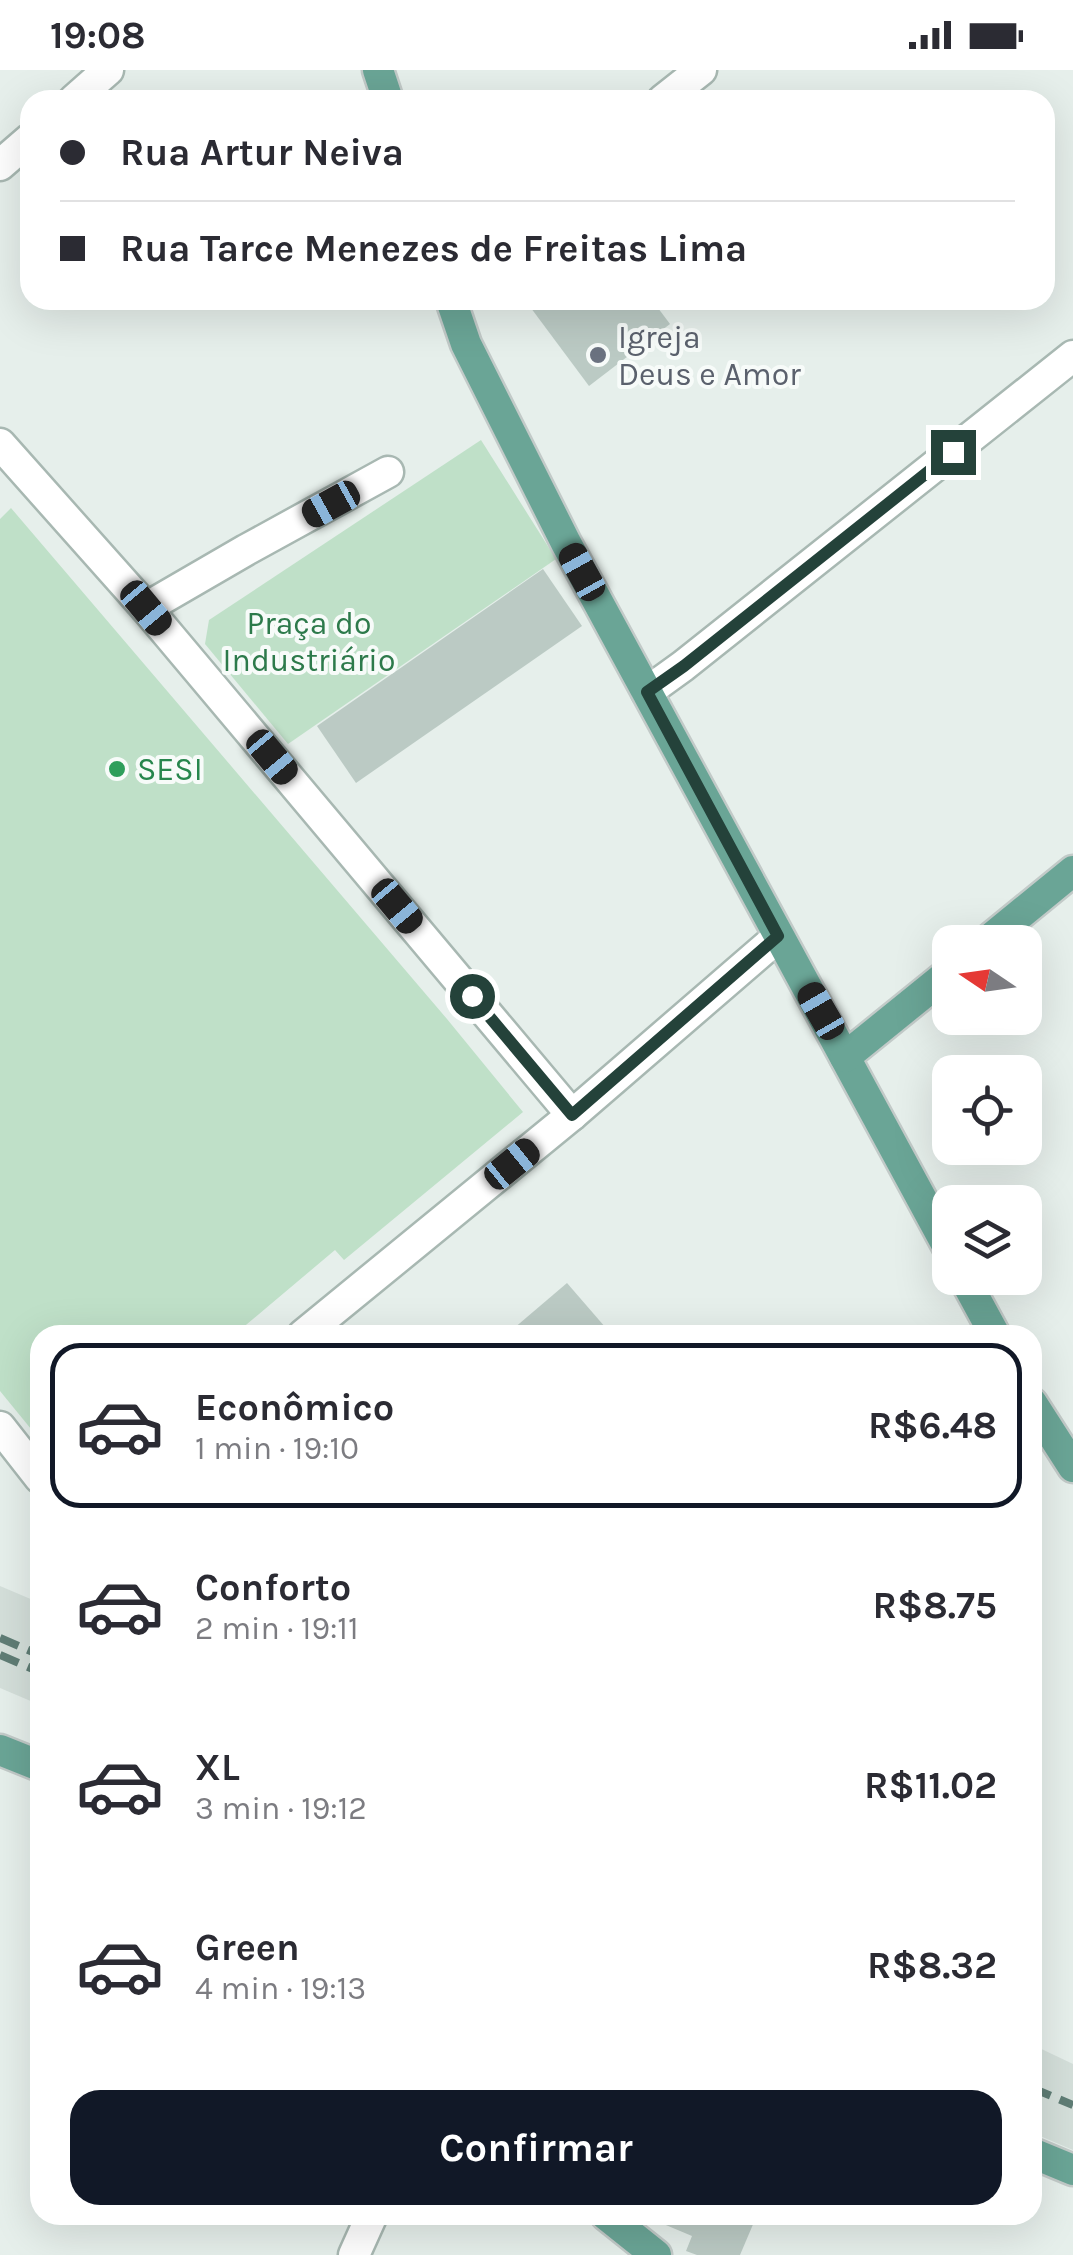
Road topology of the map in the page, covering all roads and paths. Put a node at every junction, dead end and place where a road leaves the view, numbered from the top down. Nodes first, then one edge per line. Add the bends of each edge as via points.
1 (108, 70) edge
2 (701, 70) edge
3 (85, 90) edge
4 (676, 90) edge
5 (20, 148) edge
6 (0, 165) edge
7 (455, 310) edge
8 (1073, 356) edge
9 (0, 444) edge
10 (388, 472) dead end
11 (146, 608) junction
12 (647, 692) junction
13 (1073, 871) edge
14 (1007, 925) edge
15 (778, 936) junction
16 (932, 987) edge
17 (845, 1057) junction
18 (572, 1115) junction
19 (932, 1219) edge
20 (973, 1295) edge
21 (315, 1325) edge
22 (990, 1325) edge
23 (1042, 1419) edge
24 (0, 1427) edge
25 (30, 1465) edge
26 (1073, 1467) edge
27 (0, 1750) edge
28 (30, 1762) edge
29 (1042, 2157) edge
30 (1073, 2170) edge
31 (368, 2225) edge
32 (618, 2225) edge
33 (354, 2255) edge
34 (656, 2255) edge

1 - 3 street
2 - 4 street
5 - 6 street
7 - 12 main road via 489,392
8 - 12 street
9 - 11 street
10 - 11 street
11 - 18 street
12 - 15 main road
13 - 14 main road
15 - 17 main road
15 - 18 street
16 - 17 main road
17 - 19 main road
18 - 21 street
20 - 22 main road
23 - 26 main road
24 - 25 street
27 - 28 main road
29 - 30 main road
31 - 33 street
32 - 34 main road

